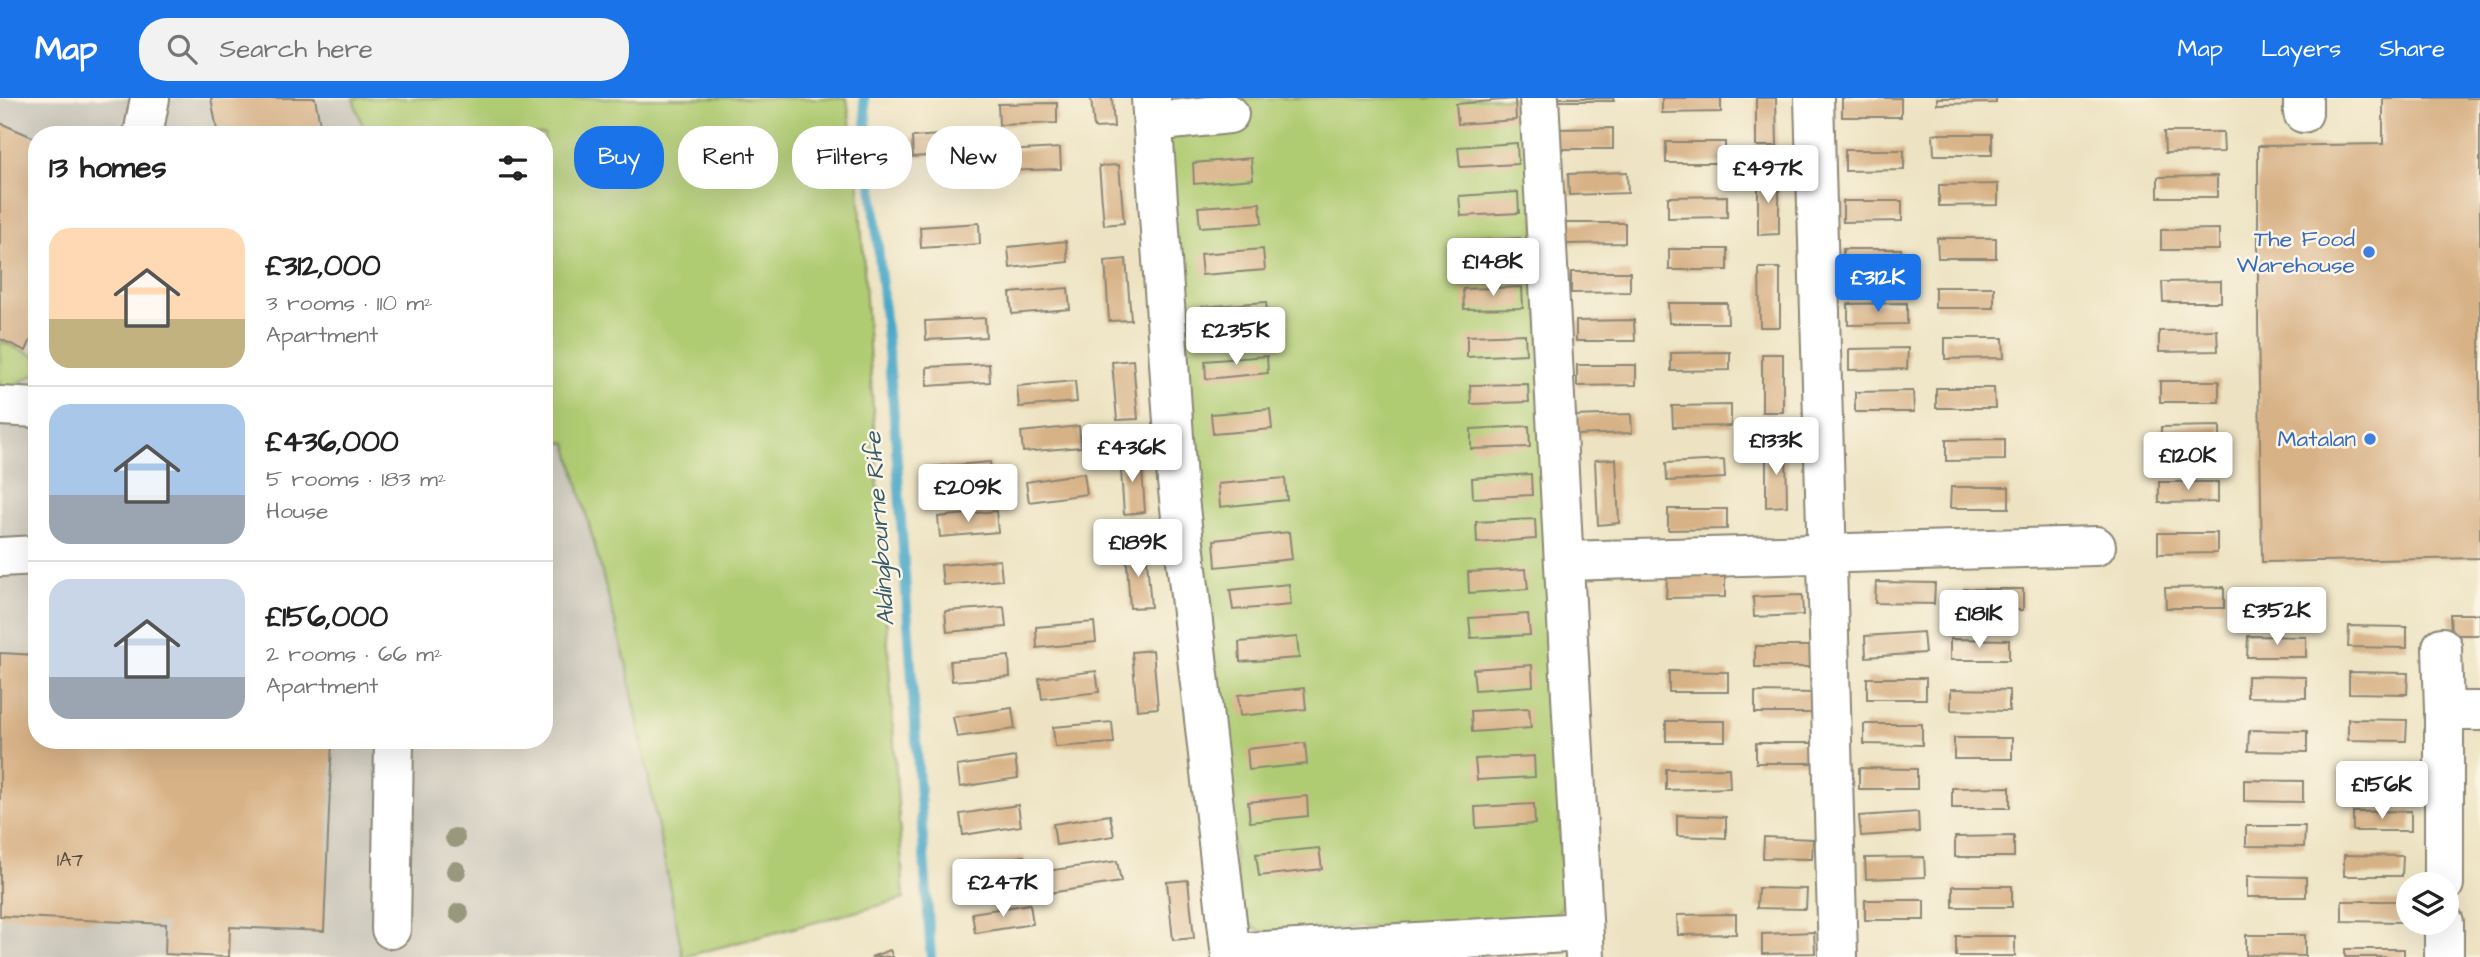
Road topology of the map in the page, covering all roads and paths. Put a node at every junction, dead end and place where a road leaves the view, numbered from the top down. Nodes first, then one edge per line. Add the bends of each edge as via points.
1 (150, 98) edge
2 (1539, 98) edge
3 (1814, 98) edge
4 (1152, 110) edge
5 (1229, 114) dead end
6 (145, 126) edge
7 (0, 406) edge
8 (28, 408) edge
9 (2096, 546) dead end
10 (1825, 553) junction
11 (28, 555) edge
12 (0, 557) edge
13 (1564, 561) junction
14 (2442, 647) dead end
15 (2462, 711) edge
16 (394, 749) edge
17 (2445, 872) edge
18 (391, 929) dead end
19 (2444, 935) edge
20 (1584, 945) edge
21 (1231, 955) edge
22 (1838, 957) edge
23 (2444, 957) edge

1 - 6 lane
2 - 13 lane
3 - 10 lane
4 - 5 lane
4 - 21 lane via 1177,481
7 - 8 lane
9 - 10 lane
10 - 13 lane
10 - 22 lane
11 - 12 lane
13 - 20 lane
14 - 15 lane
15 - 17 lane
16 - 18 lane
19 - 23 lane
20 - 21 lane

